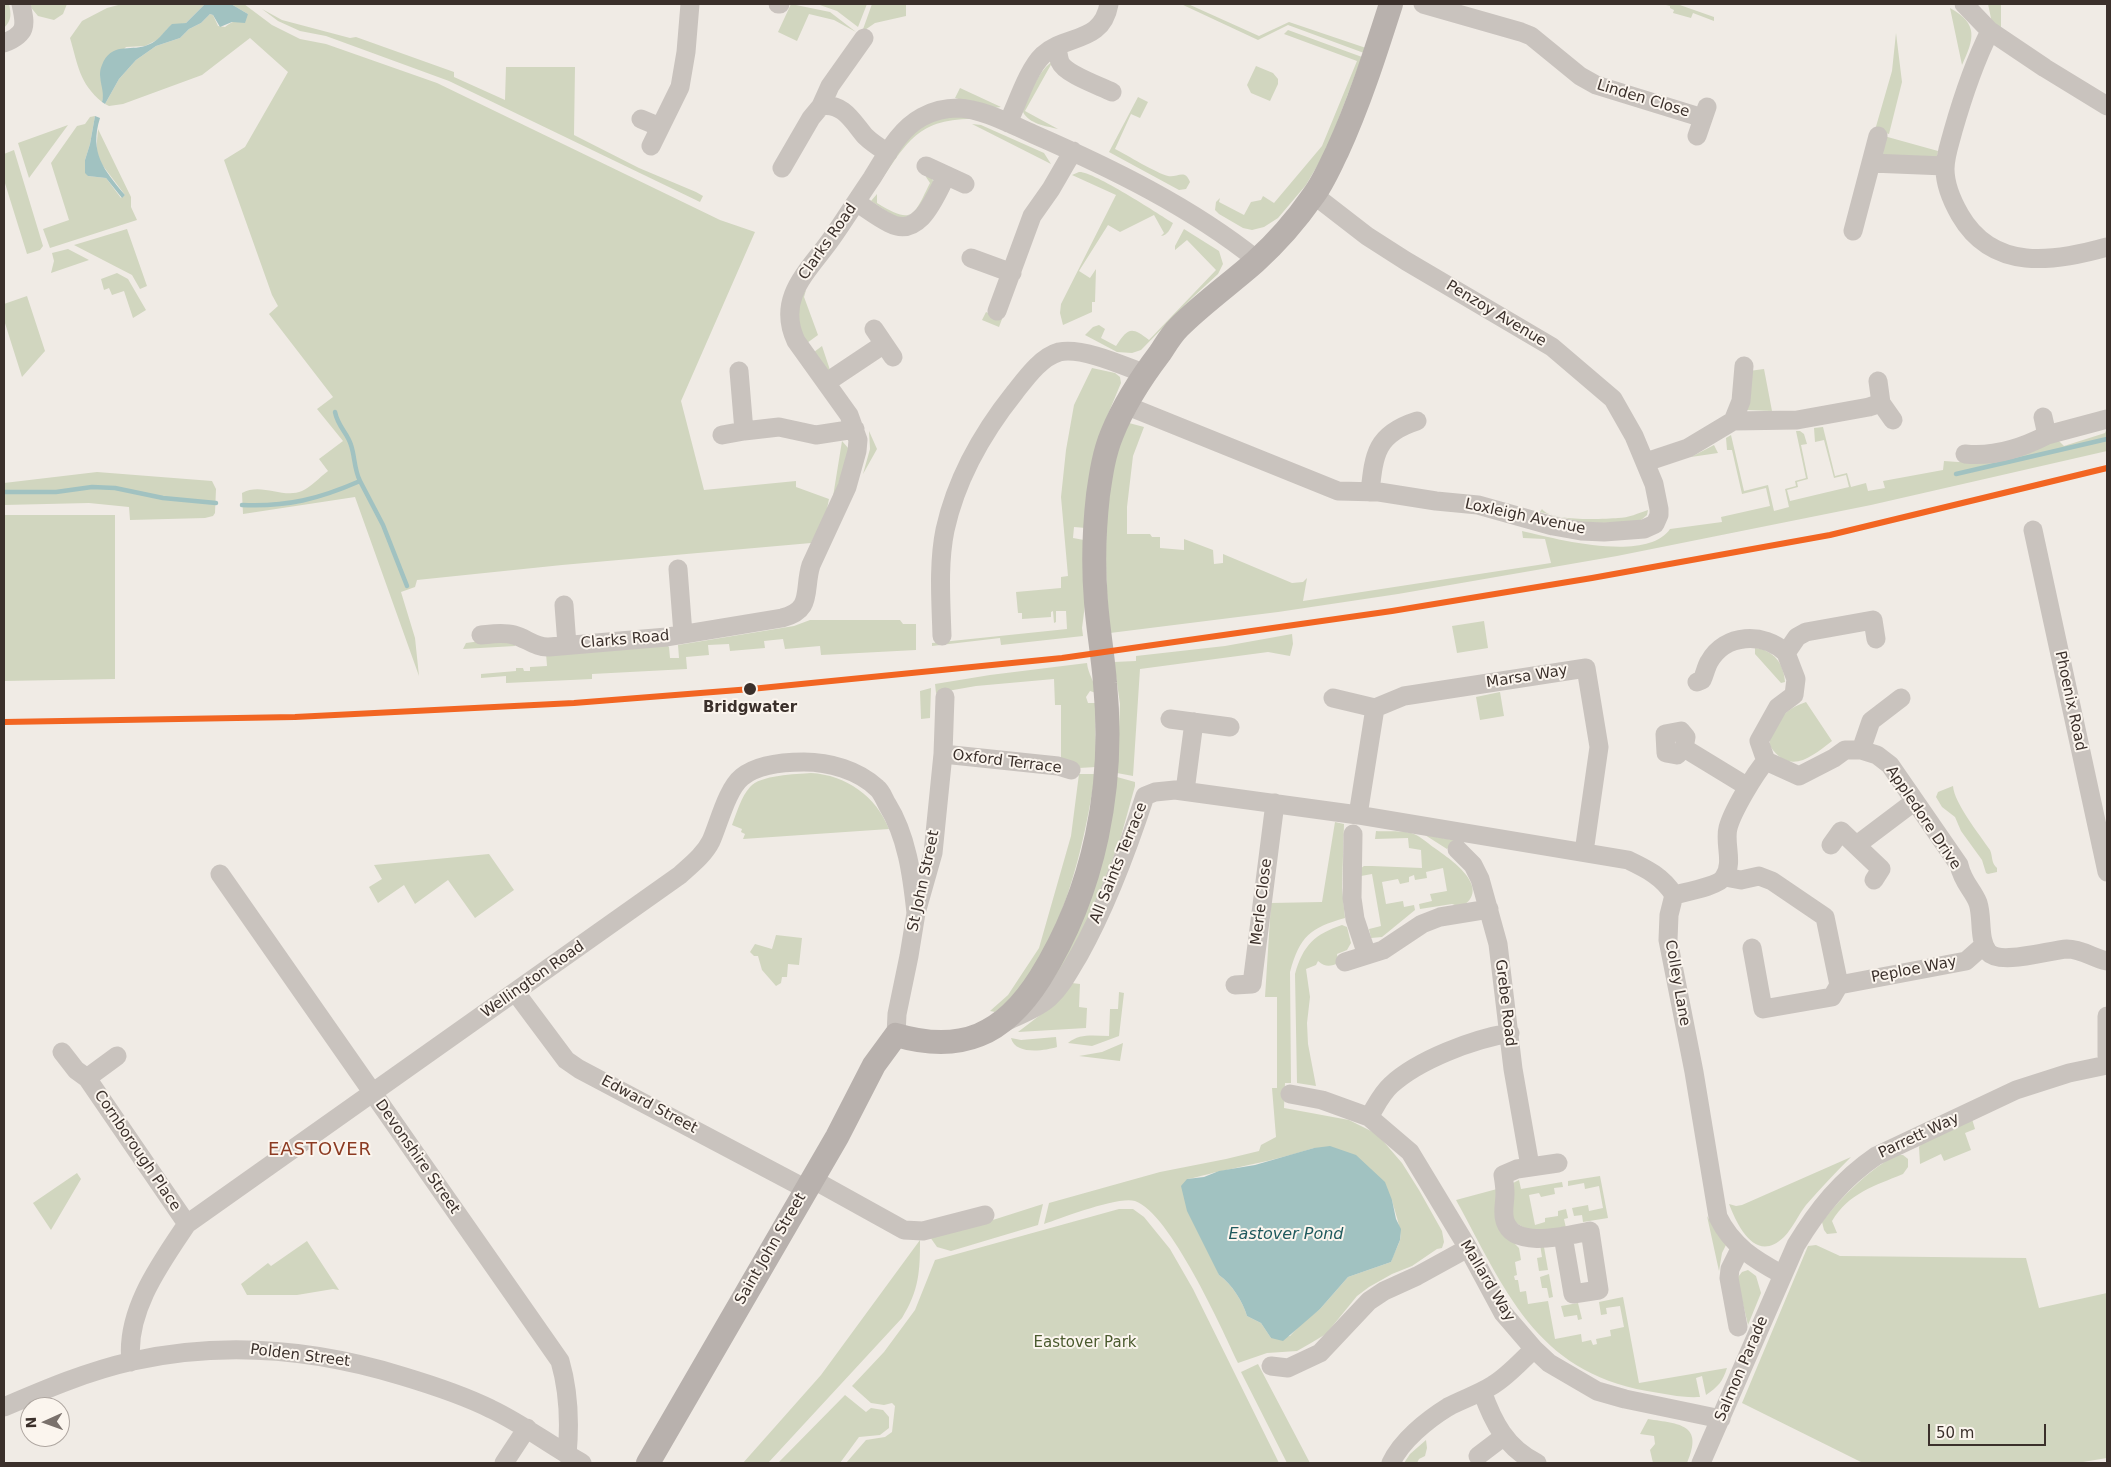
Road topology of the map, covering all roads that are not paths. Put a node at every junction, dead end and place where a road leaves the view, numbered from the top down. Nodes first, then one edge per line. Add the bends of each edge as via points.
1 (21, 4) edge
2 (690, 4) edge
3 (1109, 4) edge
4 (1391, 4) edge
5 (1423, 4) edge
6 (1968, 5) edge
7 (1990, 31) junction
8 (864, 38) dead end
9 (4, 42) edge
10 (1057, 46) junction
11 (1112, 92) dead end
12 (821, 106) junction
13 (2107, 106) edge
14 (641, 119) dead end
15 (1008, 123) junction
16 (660, 128) junction
17 (1697, 136) dead end
18 (1878, 136) dead end
19 (651, 146) dead end
20 (1073, 151) junction
21 (888, 153) junction
22 (1871, 163) junction
23 (926, 166) dead end
24 (1945, 166) junction
25 (782, 168) dead end
26 (946, 176) junction
27 (965, 184) dead end
28 (1314, 195) junction
29 (856, 202) junction
30 (1852, 231) dead end
31 (2107, 247) edge
32 (971, 258) dead end
33 (1257, 260) junction
34 (1012, 273) junction
35 (997, 311) dead end
36 (884, 343) dead end
37 (1744, 366) dead end
38 (739, 371) dead end
39 (1144, 373) junction
40 (1878, 381) dead end
41 (827, 382) junction
42 (1881, 403) junction
43 (1125, 405) junction
44 (2107, 419) edge
45 (1405, 420) dead end
46 (1893, 420) dead end
47 (1733, 421) junction
48 (855, 429) junction
49 (744, 431) junction
50 (722, 436) dead end
51 (1965, 454) dead end
52 (1646, 462) junction
53 (1370, 492) junction
54 (1650, 528) joint
55 (2033, 530) dead end
56 (678, 570) dead end
57 (564, 605) dead end
58 (683, 634) junction
59 (481, 635) dead end
60 (942, 636) dead end
61 (1876, 639) dead end
62 (567, 645) junction
63 (1786, 653) junction
64 (1697, 682) dead end
65 (944, 697) dead end
66 (1333, 698) dead end
67 (1901, 698) dead end
68 (1375, 708) junction
69 (1170, 719) dead end
70 (1194, 722) junction
71 (1230, 727) dead end
72 (1684, 748) dead end
73 (1861, 750) junction
74 (943, 754) junction
75 (1766, 761) junction
76 (1071, 770) dead end
77 (1748, 788) junction
78 (1185, 791) junction
79 (1915, 801) junction
80 (1275, 803) junction
81 (1358, 815) junction
82 (1353, 834) dead end
83 (1858, 844) junction
84 (1831, 845) dead end
85 (1457, 849) dead end
86 (1584, 852) junction
87 (2107, 872) edge
88 (220, 874) dead end
89 (1725, 877) junction
90 (1874, 880) dead end
91 (1674, 895) junction
92 (1488, 909) junction
93 (916, 913) junction
94 (1984, 945) junction
95 (1752, 948) dead end
96 (1367, 956) junction
97 (2107, 961) edge
98 (1345, 962) dead end
99 (1839, 984) junction
100 (1235, 985) dead end
101 (516, 993) junction
102 (2107, 1016) edge
103 (1005, 1021) junction
104 (1510, 1033) junction
105 (896, 1035) junction
106 (62, 1052) dead end
107 (117, 1056) dead end
108 (2107, 1056) edge
109 (2107, 1065) edge
110 (87, 1078) junction
111 (372, 1093) junction
112 (1290, 1094) dead end
113 (1369, 1117) junction
114 (1558, 1162) dead end
115 (1530, 1166) junction
116 (809, 1184) junction
117 (985, 1215) dead end
118 (187, 1224) junction
119 (1563, 1236) dead end
120 (1468, 1248) junction
121 (1740, 1249) junction
122 (1783, 1275) junction
123 (1738, 1327) dead end
124 (1534, 1349) junction
125 (131, 1362) junction
126 (1283, 1373) dead end
127 (1482, 1391) junction
128 (4, 1406) edge
129 (1721, 1419) junction
130 (527, 1428) junction
131 (1503, 1437) junction
132 (1478, 1456) dead end
133 (575, 1459) edge
134 (504, 1463) edge
135 (648, 1463) edge
136 (1391, 1463) edge
137 (1536, 1463) edge
138 (1701, 1463) edge

1 - 9 street via 22,31 18,37
2 - 16 street via 680,87
3 - 10 street via 1102,21 1092,32
4 - 28 main road via 1348,129
5 - 17 street, Linden Close via 1531,36 1596,85 1705,112
6 - 7 street
7 - 13 street
7 - 24 street via 1972,68
8 - 12 street via 830,86
10 - 11 street via 1062,66
10 - 15 street via 1037,62
12 - 21 street via 841,109 873,143
12 - 25 street
14 - 16 street
15 - 20 street, Clarks Road
15 - 21 street, Clarks Road via 969,110 941,110 914,122 901,133
16 - 19 street
18 - 22 street
20 - 33 street, Clarks Road via 1215,229
20 - 34 street via 1032,216
21 - 29 street, Clarks Road
22 - 24 street
22 - 30 street
23 - 26 street
24 - 31 street via 1948,190 1962,218 1972,232 1992,248 2022,259 2035,259
26 - 27 street
26 - 29 street via 924,217 916,224 897,226
28 - 33 main road
28 - 52 street, Penzoy Avenue via 1406,262 1552,347 1617,403
29 - 41 street, Clarks Road via 797,286 790,304 790,327 796,340
32 - 34 street
33 - 39 main road via 1177,329
34 - 35 street
36 - 41 street
37 - 47 street via 1741,401
38 - 49 street
39 - 43 main road
39 - 60 street via 1089,355 1059,352 1049,356 1035,369 1007,402 966,470 948,522 943,552
40 - 42 street
41 - 48 street, Clarks Road
42 - 46 street
42 - 47 street via 1797,420
43 - 53 street, Loxleigh Avenue via 1338,491
43 - 103 main road via 1111,436 1101,474 1096,519 1096,601 1107,725 1107,773 1097,841 1084,884 1050,962 1019,1009
44 - 51 street via 2045,426 2028,444 1979,456
45 - 53 street via 1386,437 1374,456
47 - 52 street via 1688,448
48 - 49 street via 816,435 779,427
48 - 58 street, Clarks Road via 857,451 847,488 811,565 806,599 800,610 782,618
49 - 50 street
52 - 54 street, Penzoy Avenue via 1659,508 1657,520
53 - 54 street, Loxleigh Avenue via 1478,505 1581,531
55 - 87 street, Phoenix Road
56 - 58 street, Clarks Road
57 - 62 street, Clarks Road
58 - 62 street, Clarks Road
59 - 62 street, Clarks Road via 514,635 543,648
61 - 63 street via 1873,620 1806,632 1797,637
63 - 64 street via 1771,641 1728,643 1709,662 1702,680
63 - 75 street via 1796,680 1794,695 1778,707 1759,741
65 - 74 street, St John Street
66 - 68 street
67 - 73 street via 1872,721
68 - 81 street
68 - 86 street, Marsa Way via 1404,696 1586,668 1599,747
69 - 70 street
70 - 71 street
70 - 78 street
72 - 77 street
73 - 75 street via 1845,750 1799,776
73 - 79 street, Appledore Drive via 1877,755 1890,765
74 - 76 street, Oxford Terrace
74 - 93 street, St John Street via 932,853
75 - 77 street
77 - 89 street via 1728,828
78 - 80 street, All Saints Terrace
78 - 103 street, All Saints Terrace via 1155,792 1145,796 1112,889 1060,987 1048,1000
79 - 83 street
79 - 94 street, Appledore Drive via 1959,865 1978,902
80 - 81 street
80 - 100 street, Merle Close via 1252,984
81 - 86 street
82 - 96 street via 1360,858 1351,877 1355,919
83 - 84 street via 1841,831
83 - 90 street via 1881,869
85 - 92 street, Grebe Road via 1473,865
86 - 91 street via 1628,860 1648,869
88 - 111 street, Devonshire Street
89 - 91 street via 1719,882
89 - 99 street via 1741,880 1759,876 1772,881 1825,917
91 - 121 street, Colley Lane via 1668,940 1714,1198 1724,1228
92 - 96 street via 1440,917
92 - 104 street, Grebe Road via 1498,944
93 - 101 street, Wellington Road via 912,873 896,819 878,789 850,771 818,762 760,768 742,776 737,782 710,843 680,875
93 - 105 street, St John Street via 896,1014
94 - 97 street via 1989,953 2000,958 2068,949
94 - 99 street, Peploe Way via 1966,961
95 - 99 street via 1763,1009 1832,997
96 - 98 street
101 - 111 street, Wellington Road
101 - 116 street, Edward Street via 566,1060 579,1069
102 - 108 street
103 - 105 main road via 992,1030 946,1043
104 - 113 street via 1466,1044 1407,1074 1384,1093
104 - 115 street, Grebe Road
105 - 116 main road, Saint John Street via 874,1065
106 - 110 street, Cornborough Place
107 - 110 street, Cornborough Place
109 - 122 street, Parrett Way via 2016,1090 1876,1156 1836,1188 1814,1214
110 - 118 street, Cornborough Place
111 - 118 street, Wellington Road
111 - 133 street, Devonshire Street via 560,1361
112 - 113 street, Mallard Way via 1322,1100
113 - 120 street, Mallard Way via 1410,1152
114 - 115 street
115 - 119 street via 1503,1175 1505,1221 1510,1231 1524,1238
116 - 117 street, Edward Street via 904,1230 922,1231
116 - 135 main road, Saint John Street
118 - 125 street, Wellington Road via 142,1300 132,1329
120 - 124 street, Mallard Way via 1503,1313
120 - 126 street via 1384,1291 1363,1307 1320,1353
121 - 122 street, Colley Lane
121 - 123 street via 1729,1278
122 - 129 street, Salmon Parade
124 - 127 street
124 - 129 street, Mallard Way via 1561,1371 1597,1391
125 - 128 street, Polden Street via 53,1386
125 - 130 street, Polden Street via 214,1350 276,1351 328,1357 365,1364 437,1387 490,1408
127 - 131 street
127 - 136 street via 1430,1421 1408,1439
129 - 138 street, Salmon Parade
130 - 133 street, Polden Street
130 - 134 street
131 - 132 street
131 - 137 street

